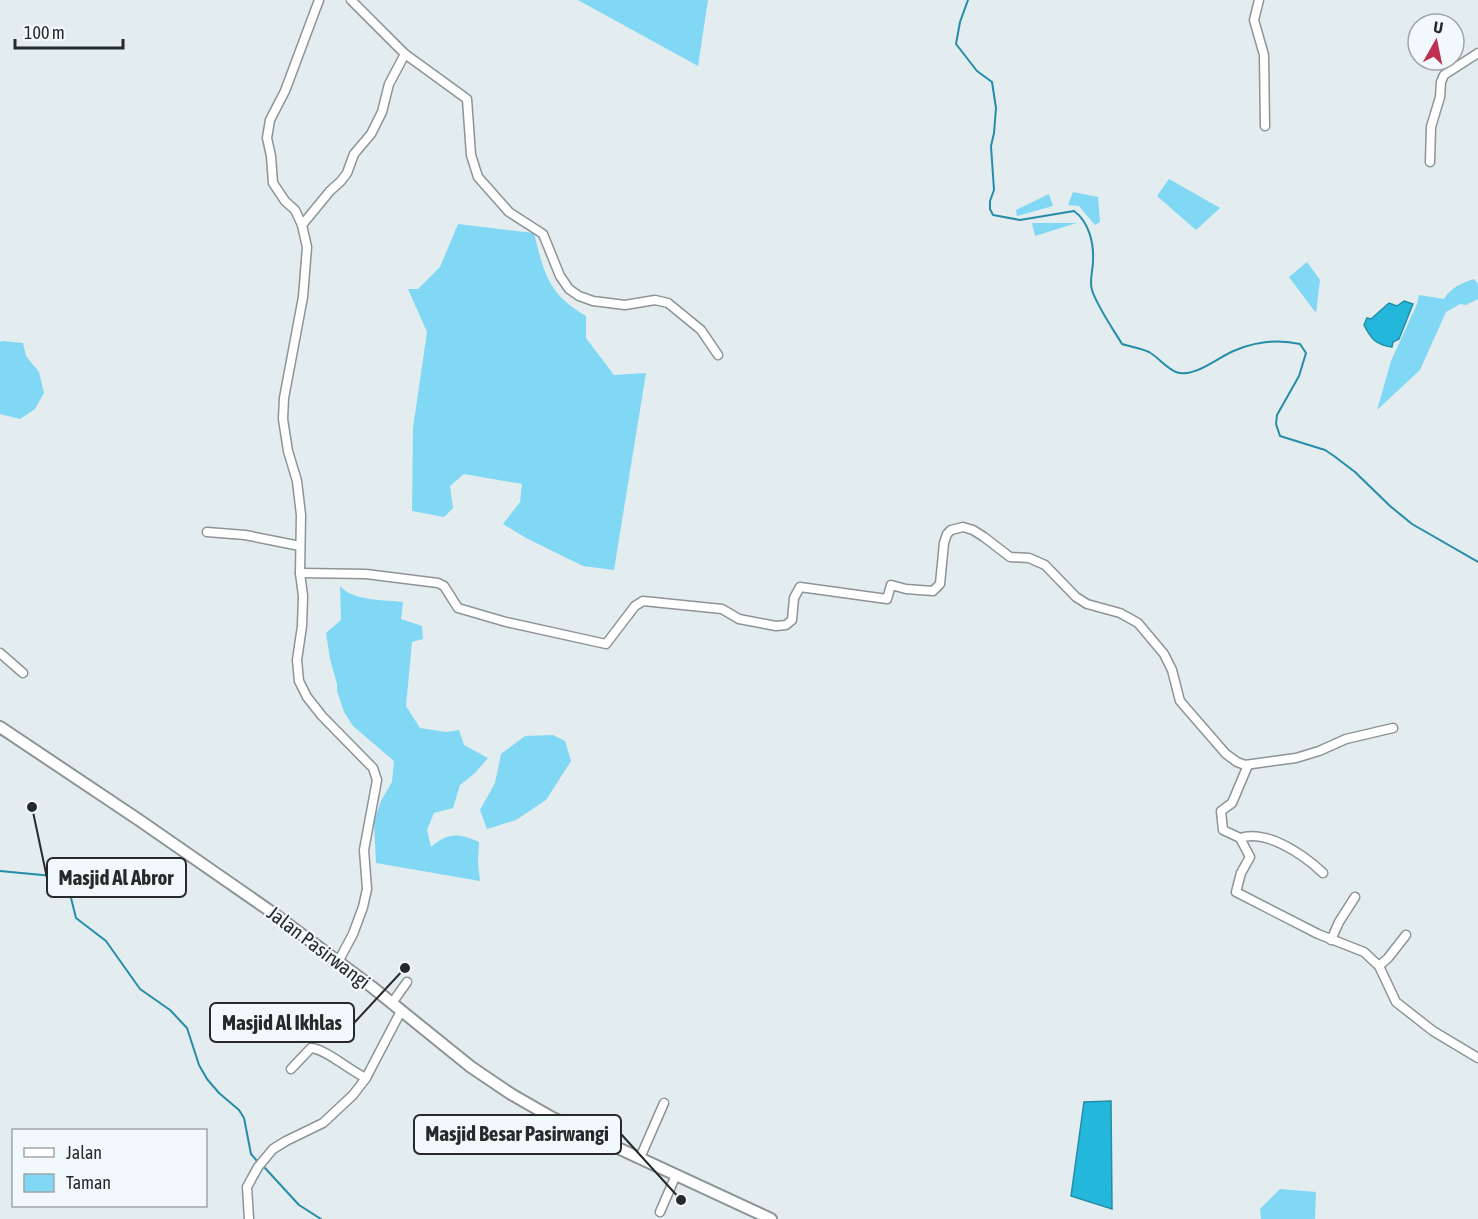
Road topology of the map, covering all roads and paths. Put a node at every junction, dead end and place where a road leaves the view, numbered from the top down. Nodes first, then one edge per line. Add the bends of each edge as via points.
1 (319, 0) edge
2 (351, 0) edge
3 (1259, 0) edge
4 (1478, 53) edge
5 (405, 54) junction
6 (1265, 126) dead end
7 (1430, 162) dead end
8 (302, 225) junction
9 (718, 355) dead end
10 (207, 532) dead end
11 (300, 546) junction
12 (300, 573) junction
13 (0, 653) edge
14 (23, 673) dead end
15 (0, 727) edge
16 (1393, 728) dead end
17 (1248, 765) junction
18 (1240, 838) junction
19 (1323, 873) dead end
20 (1355, 897) dead end
21 (1406, 935) dead end
22 (1331, 940) junction
23 (338, 962) junction
24 (1379, 966) junction
25 (407, 982) dead end
26 (392, 1003) junction
27 (401, 1011) junction
28 (1478, 1058) edge
29 (291, 1069) dead end
30 (366, 1078) junction
31 (664, 1102) dead end
32 (640, 1158) junction
33 (676, 1175) junction
34 (660, 1212) dead end
35 (249, 1219) edge
36 (771, 1219) edge

1 - 8 street via 267,132 273,183 296,210
2 - 5 street
3 - 6 street via 1254,20 1264,55
4 - 7 street via 1444,75 1431,127
5 - 8 street via 371,134 354,154 341,181
5 - 9 street via 467,99 471,155 478,177 509,212 543,234 569,289 593,301 626,305 655,300 668,303 701,330
8 - 11 street via 307,247 303,297 283,418 297,481
10 - 11 street
11 - 12 street
12 - 17 street via 366,574 438,583 458,608 606,644 643,601 722,609 739,619 786,626 792,620 794,598 800,587 887,599 891,585 933,591 940,584 947,534 963,527 1010,557 1029,558 1045,565 1087,604 1120,613 1138,623 1164,654 1180,701 1226,754
12 - 23 street via 303,596 299,681 322,716 373,768 377,780 364,850 367,889 353,934
13 - 14 street
15 - 23 street, Jalan Pasirwangi via 140,820
16 - 17 street via 1346,739 1296,758
17 - 18 street via 1232,803 1221,812 1223,830
18 - 19 street via 1251,834 1280,844 1310,860
18 - 22 street via 1250,857 1236,892
20 - 22 street
21 - 24 street
22 - 24 street via 1364,952
23 - 26 street, Jalan Pasirwangi
24 - 28 street via 1396,1002 1433,1031
25 - 26 street
26 - 27 street, Jalan Pasirwangi
27 - 30 street
27 - 32 street, Jalan Pasirwangi via 471,1067 530,1105
29 - 30 street via 314,1047
30 - 35 street via 323,1123 273,1149 258,1167 247,1187
31 - 32 street
32 - 33 street, Jalan Pasirwangi
33 - 34 street
33 - 36 street, Jalan Pasirwangi

